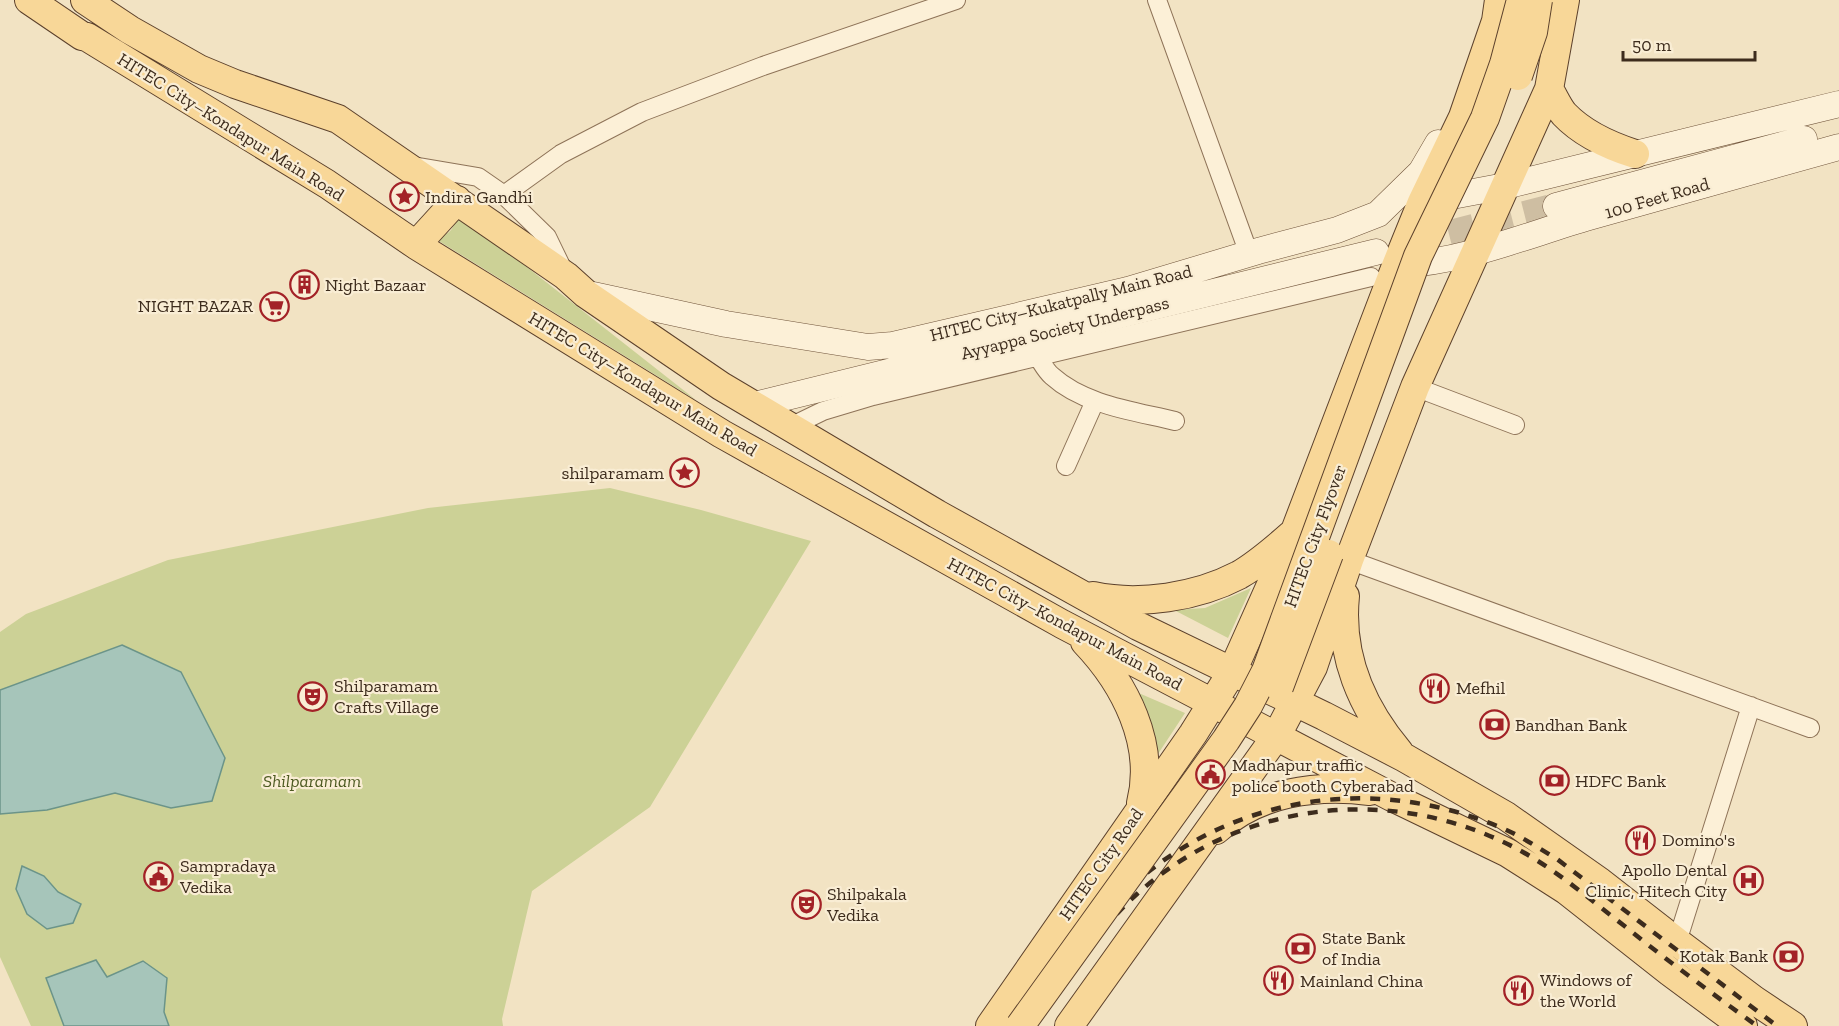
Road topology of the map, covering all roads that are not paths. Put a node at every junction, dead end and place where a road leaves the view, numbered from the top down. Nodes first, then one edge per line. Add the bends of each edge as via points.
1 (29, 0) edge
2 (85, 0) edge
3 (956, 0) edge
4 (1157, 0) edge
5 (1499, 0) edge
6 (1521, 0) edge
7 (1539, 0) edge
8 (1565, 0) edge
9 (1549, 89) junction
10 (1472, 93) junction
11 (1839, 104) edge
12 (1839, 129) edge
13 (1839, 147) edge
14 (1635, 154) junction
15 (405, 165) junction
16 (1505, 186) junction
17 (504, 195) junction
18 (457, 200) junction
19 (1422, 202) junction
20 (1556, 206) tunnel mouth
21 (416, 245) junction
22 (1476, 251) junction
23 (1249, 254) junction
24 (1381, 265) junction
25 (576, 285) junction
26 (1038, 357) junction
27 (1414, 387) junction
28 (1095, 401) junction
29 (754, 405) junction
30 (1175, 421) dead end
31 (1515, 425) dead end
32 (789, 427) junction
33 (1066, 466) dead end
34 (1295, 531) junction
35 (1350, 560) junction
36 (1080, 593) junction
37 (1062, 624) junction
38 (1232, 672) junction
39 (1296, 702) junction
40 (1214, 703) junction
41 (1751, 706) junction
42 (1810, 728) dead end
43 (1277, 735) junction
44 (1404, 758) junction
45 (1392, 796) junction
46 (1139, 808) junction
47 (1198, 846) junction
48 (1108, 854) junction
49 (1167, 887) junction
50 (1677, 942) junction
51 (990, 1026) edge
52 (1020, 1026) edge
53 (1044, 1026) edge
54 (1070, 1026) edge
55 (1743, 1026) edge
56 (1793, 1026) edge

1 - 21 main road, HITEC City–Kondapur Main Road via 327,184
2 - 15 main road, HITEC City–Kondapur Main Road via 200,69 338,119
3 - 17 street via 642,112 561,154
4 - 23 street
5 - 10 main road, HITEC City–Kukatpally Main Road
6 - 52 main road, HITEC City Flyover, bridge via 1485,118 1418,256 1266,670 1226,740
7 - 53 main road, HITEC City Flyover, bridge via 1533,32 1506,112 1432,272 1281,684 1242,752
8 - 9 main road
9 - 14 main road via 1563,113 1582,129 1613,147
9 - 16 main road
10 - 19 main road, HITEC City–Kukatpally Main Road
10 - 23 main road, HITEC City–Kukatpally Main Road via 1460,104 1421,172 1378,214 1337,230
11 - 14 main road
12 - 20 main road
13 - 22 main road, 100 Feet Road
14 - 16 main road
15 - 17 street via 478,177
15 - 18 main road, HITEC City–Kondapur Main Road
16 - 19 main road
16 - 22 main road
17 - 25 street via 547,237
18 - 21 main road
18 - 25 main road, HITEC City–Kondapur Main Road
19 - 24 main road, HITEC City–Kukatpally Main Road
21 - 37 main road, HITEC City–Kondapur Main Road via 722,434
22 - 24 main road, 100 Feet Road via 1425,262
22 - 27 main road
23 - 25 main road, HITEC City–Kukatpally Main Road via 1128,290 876,346 726,324 626,304
24 - 26 street
24 - 29 main road, Ayyappa Society Underpass
24 - 34 main road, HITEC City–Kukatpally Main Road
25 - 29 main road, HITEC City–Kondapur Main Road
26 - 28 street via 1049,374
26 - 32 street via 873,396
27 - 31 street
27 - 35 main road
28 - 30 street
28 - 33 street
29 - 32 main road, HITEC City–Kondapur Main Road
32 - 36 main road, HITEC City–Kondapur Main Road
34 - 36 main road via 1264,559 1209,587 1131,600
34 - 38 main road, HITEC City Road
35 - 39 main road via 1313,667
35 - 41 street
35 - 44 main road via 1344,607 1347,652 1364,700
36 - 38 main road, HITEC City–Kondapur Main Road
37 - 40 main road, HITEC City–Kondapur Main Road
37 - 46 main road via 1100,657 1128,703 1138,729 1146,772
38 - 39 main road, HITEC City–Kondapur Main Road
38 - 40 main road, HITEC City Road
39 - 43 main road
39 - 44 main road, HITEC City–Kondapur Main Road
40 - 43 main road, HITEC City–Kondapur Main Road
40 - 46 main road, HITEC City Road
41 - 42 street
41 - 50 street
43 - 45 main road, HITEC City–Kondapur Main Road
43 - 47 main road
44 - 50 main road, HITEC City–Kondapur Main Road via 1506,816
45 - 47 main road via 1342,787 1288,793 1246,810
45 - 55 main road via 1533,868
46 - 48 main road, HITEC City Road
47 - 49 main road
48 - 49 main road via 1144,857 1156,867
48 - 51 main road, HITEC City Road
49 - 54 main road
50 - 56 main road, HITEC City–Kondapur Main Road

